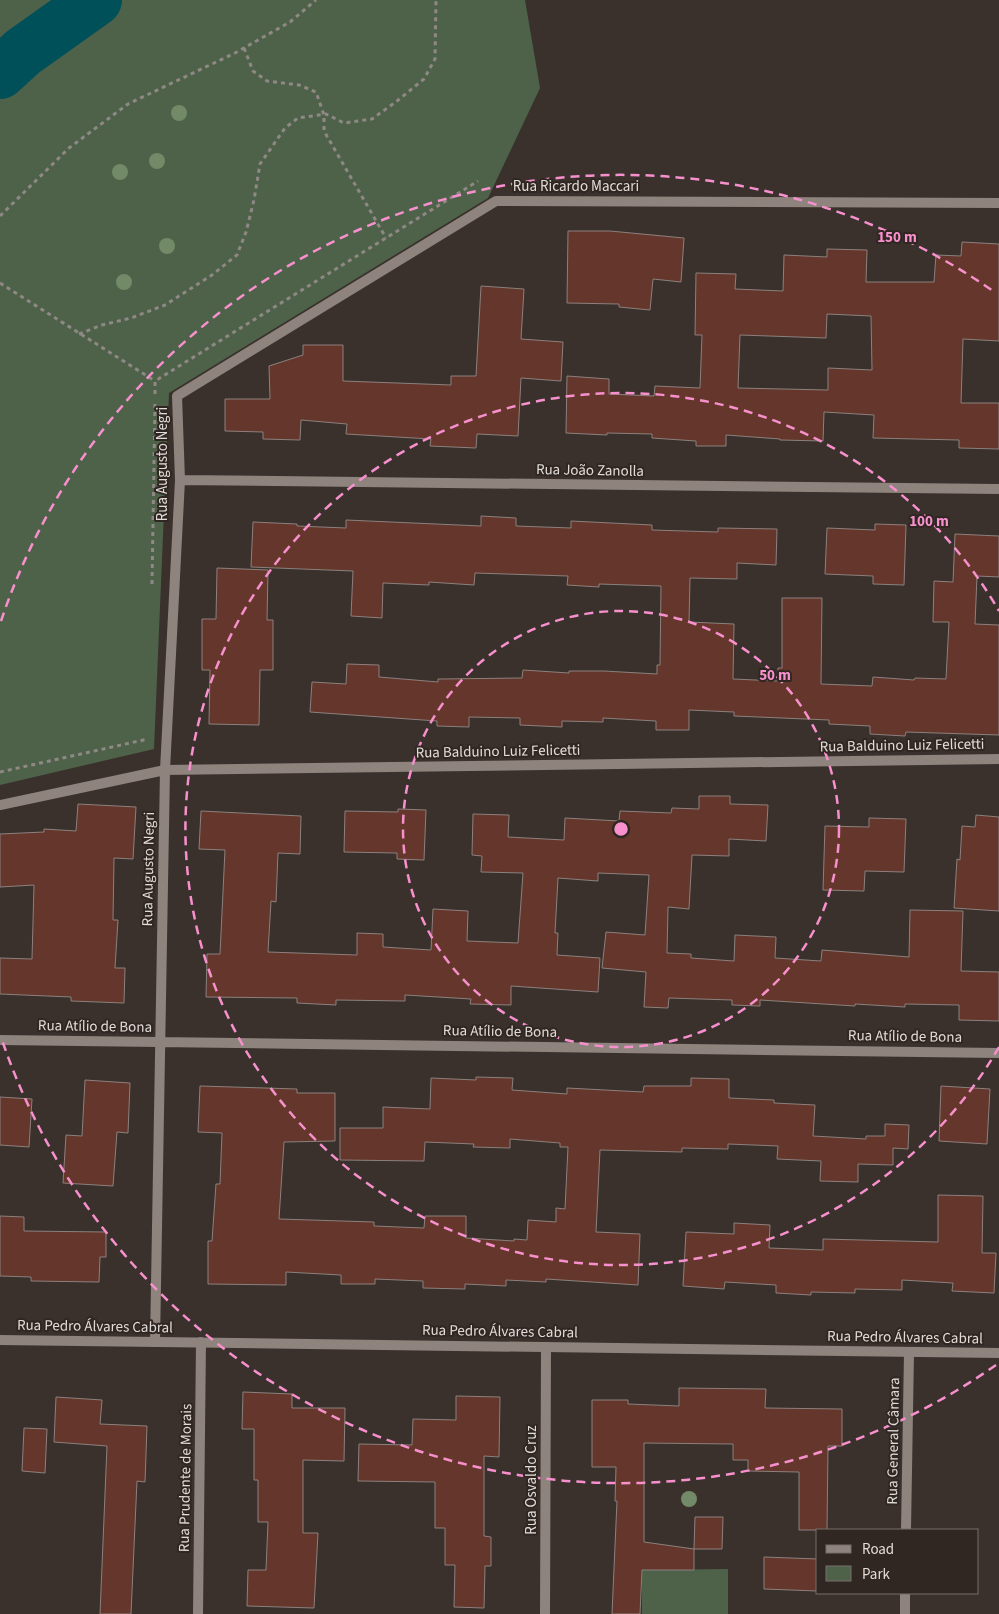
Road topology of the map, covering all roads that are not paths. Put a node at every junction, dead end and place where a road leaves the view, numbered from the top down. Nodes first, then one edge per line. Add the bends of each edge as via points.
1 (999, 203) edge
2 (177, 396) joint
3 (180, 480) junction
4 (999, 489) edge
5 (999, 759) edge
6 (165, 770) junction
7 (0, 805) edge
8 (0, 1040) edge
9 (160, 1042) junction
10 (999, 1053) edge
11 (0, 1340) edge
12 (155, 1342) junction
13 (201, 1342) junction
14 (546, 1347) junction
15 (909, 1352) junction
16 (999, 1353) edge
17 (906, 1529) edge
18 (905, 1594) edge
19 (198, 1614) edge
20 (545, 1614) edge
21 (905, 1614) edge

1 - 2 street, Rua Ricardo Maccari via 496,201
2 - 3 street, Rua Augusto Negri
3 - 4 street, Rua João Zanolla
3 - 6 street, Rua Augusto Negri
5 - 6 street, Rua Balduino Luiz Felicetti
6 - 7 street, Rua Balduino Luiz Felicetti
6 - 9 street, Rua Augusto Negri
8 - 9 street, Rua Atílio de Bona
9 - 10 street, Rua Atílio de Bona
9 - 12 street, Rua Augusto Negri
11 - 12 street, Rua Pedro Álvares Cabral
12 - 13 street, Rua Pedro Álvares Cabral
13 - 14 street, Rua Pedro Álvares Cabral
13 - 19 street, Rua Prudente de Morais
14 - 15 street, Rua Pedro Álvares Cabral
14 - 20 street, Rua Osvaldo Cruz
15 - 16 street, Rua Pedro Álvares Cabral
15 - 17 street, Rua General Câmara
18 - 21 street

